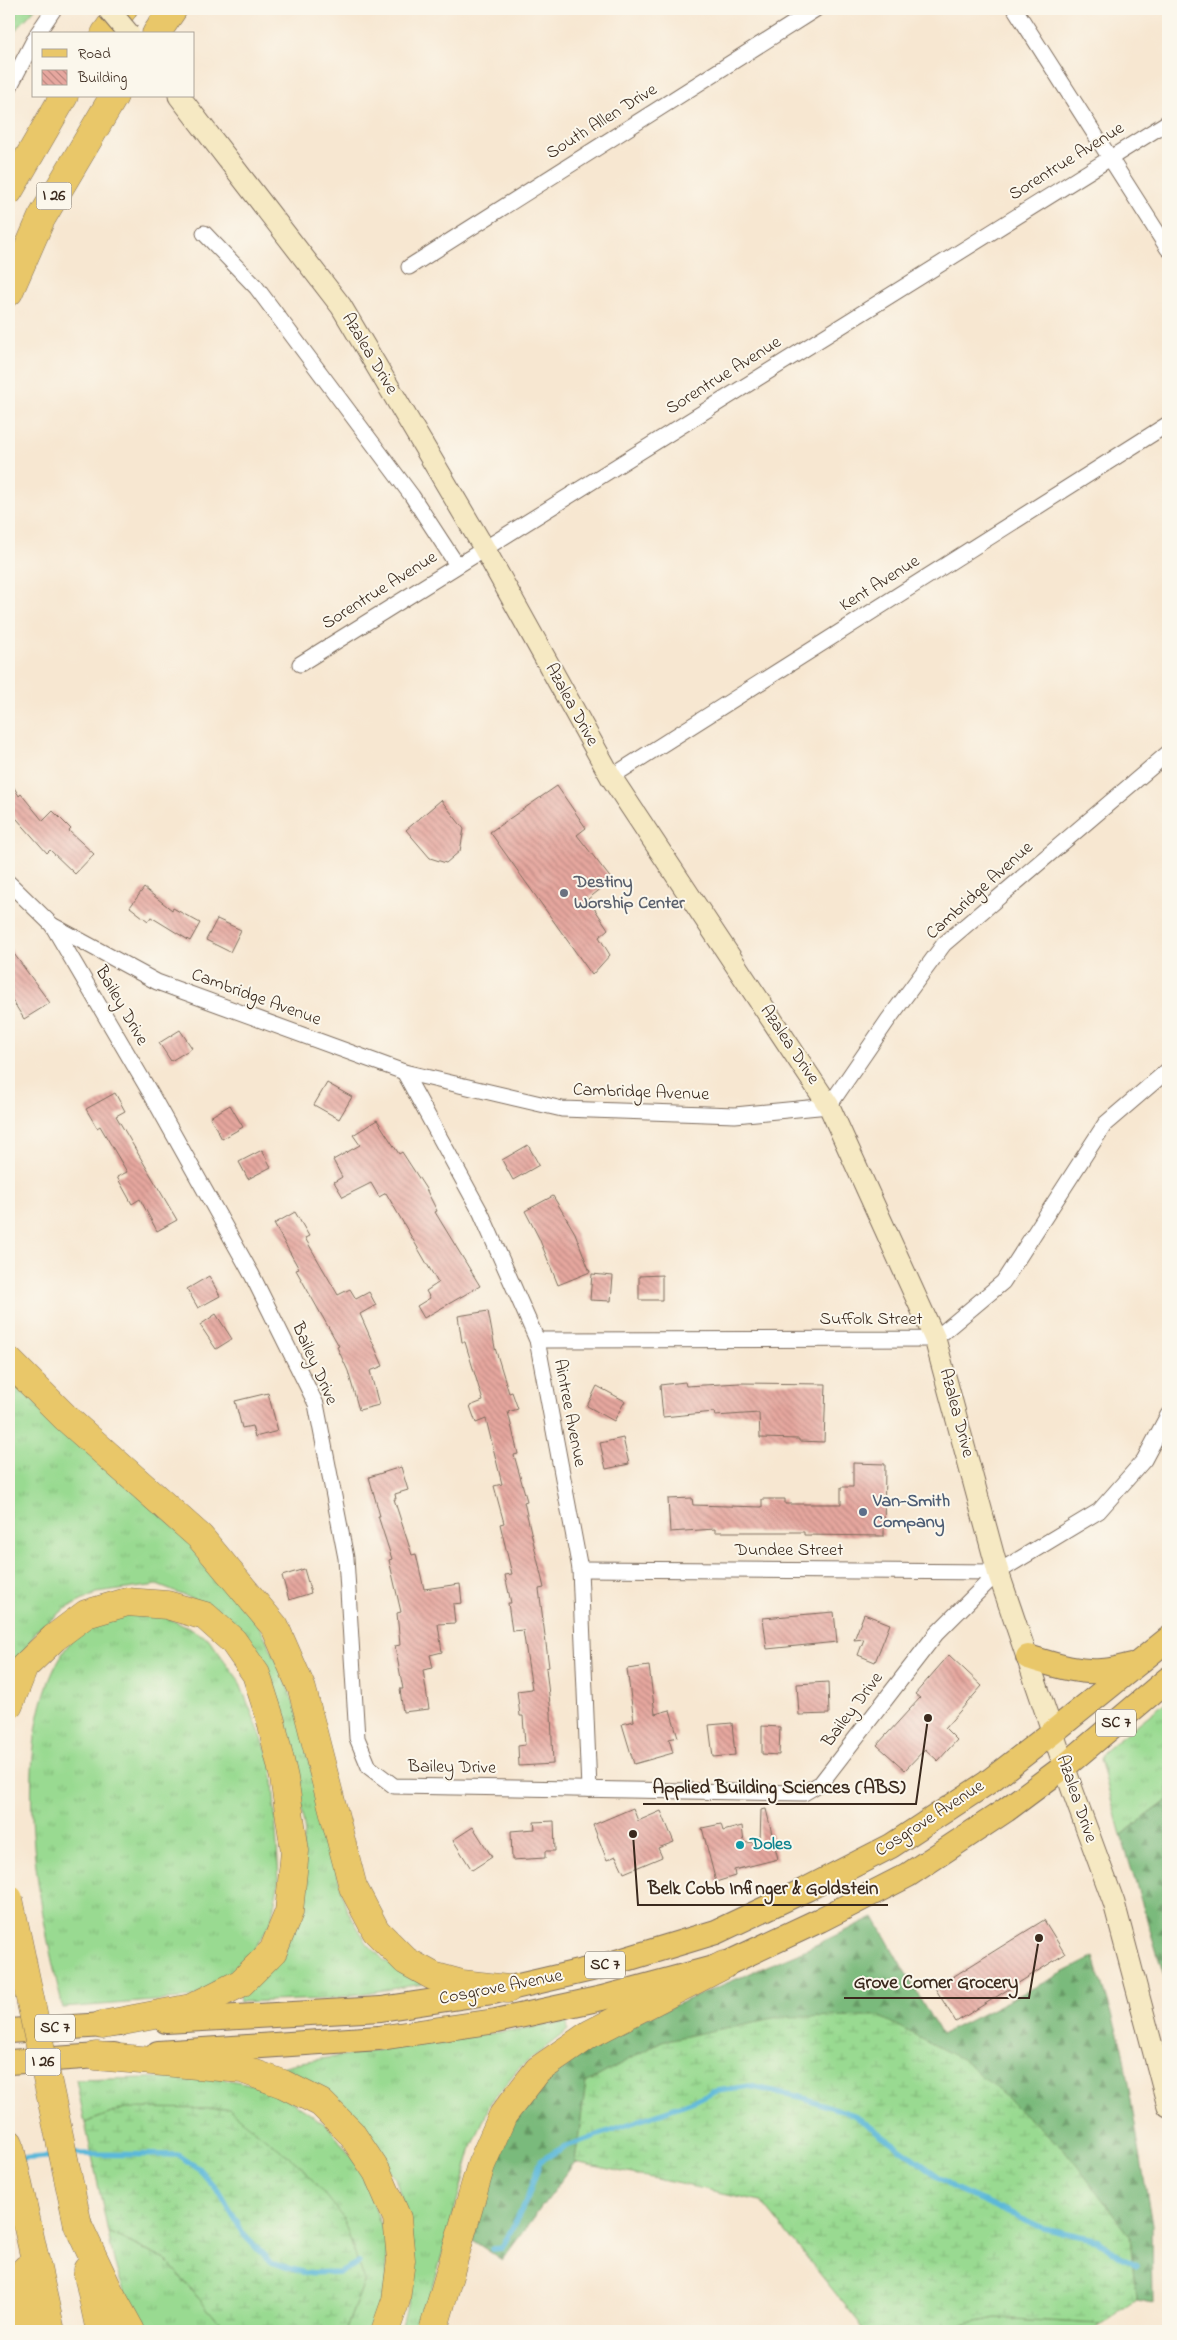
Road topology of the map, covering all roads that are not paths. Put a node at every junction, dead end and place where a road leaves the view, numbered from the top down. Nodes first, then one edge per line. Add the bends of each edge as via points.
1 (54, 9) edge
2 (108, 9) edge
3 (123, 9) edge
4 (173, 9) edge
5 (816, 9) edge
6 (1015, 9) edge
7 (38, 32) edge
8 (106, 32) edge
9 (126, 32) edge
10 (157, 32) edge
11 (32, 44) edge
12 (9, 88) edge
13 (63, 98) edge
14 (113, 98) edge
15 (183, 101) edge
16 (1168, 122) edge
17 (1110, 157) junction
18 (9, 191) edge
19 (204, 233) dead end
20 (1168, 249) edge
21 (409, 267) dead end
22 (9, 292) edge
23 (1168, 424) edge
24 (484, 548) junction
25 (457, 565) junction
26 (300, 664) dead end
27 (1168, 753) edge
28 (611, 777) junction
29 (9, 884) edge
30 (52, 925) junction
31 (1168, 1070) edge
32 (404, 1072) junction
33 (829, 1106) junction
34 (936, 1339) junction
35 (537, 1340) junction
36 (9, 1362) edge
37 (1168, 1415) edge
38 (580, 1569) junction
39 (998, 1572) junction
40 (1168, 1639) edge
41 (1028, 1657) junction
42 (1136, 1664) junction
43 (1168, 1679) edge
44 (9, 1705) edge
45 (1053, 1732) junction
46 (1065, 1766) junction
47 (589, 1790) junction
48 (9, 1899) edge
49 (724, 1965) junction
50 (508, 1989) junction
51 (102, 2025) junction
52 (9, 2031) edge
53 (96, 2056) junction
54 (9, 2062) edge
55 (1168, 2106) edge
56 (9, 2143) edge
57 (78, 2224) junction
58 (26, 2228) junction
59 (22, 2331) edge
60 (51, 2331) edge
61 (100, 2331) edge
62 (130, 2331) edge
63 (385, 2331) edge
64 (433, 2331) edge

1 - 7 street
2 - 9 street, bridge
3 - 8 highway
4 - 10 highway
5 - 21 street, South Allen Drive
6 - 17 street
11 - 12 street
13 - 18 highway, I 26
14 - 22 highway, I 26 via 41,219
15 - 24 street, Azalea Drive via 341,306
16 - 17 street, Sorentrue Avenue
17 - 20 street
17 - 24 street, Sorentrue Avenue
19 - 25 street via 256,287 412,496
23 - 28 street, Kent Avenue
24 - 25 street, Sorentrue Avenue
24 - 28 street, Azalea Drive
25 - 26 street, Sorentrue Avenue
27 - 33 street, Cambridge Avenue via 944,944
28 - 33 street, Azalea Drive
29 - 30 street, Cambridge Avenue
30 - 32 street, Cambridge Avenue via 157,982
30 - 47 street, Bailey Drive via 252,1275 316,1404 346,1558 357,1738 369,1767 394,1786
31 - 34 street, Suffolk Street via 1105,1124 1003,1282
32 - 33 street, Cambridge Avenue via 562,1109 735,1115
32 - 35 street, Aintree Avenue via 481,1213
33 - 34 street, Azalea Drive
34 - 35 street, Suffolk Street
34 - 39 street, Azalea Drive
35 - 38 street, Aintree Avenue
36 - 50 highway via 66,1418 200,1537 274,1626 302,1689 353,1887 376,1931 406,1961 434,1976 462,1984
37 - 39 street, Bailey Drive via 1144,1460 1099,1511
38 - 39 street, Dundee Street
38 - 47 street, Aintree Avenue
39 - 41 street, Azalea Drive
39 - 47 street, Bailey Drive via 936,1634 821,1783 804,1793
40 - 42 main road, Cosgrove Avenue / SC 7
41 - 42 main road via 1074,1670 1102,1672
41 - 45 street, Azalea Drive
42 - 45 main road, Cosgrove Avenue / SC 7
43 - 46 main road, Cosgrove Avenue / SC 7
44 - 51 highway via 24,1667 54,1638 86,1614 127,1602 167,1604 205,1616 233,1641 256,1674 271,1721 284,1778 294,1851 289,1912 273,1951 240,1984 191,2008
45 - 46 street, Azalea Drive
45 - 50 main road, Cosgrove Avenue / SC 7 via 987,1782 891,1846 716,1932 600,1967
46 - 49 main road, Cosgrove Avenue / SC 7 via 908,1875
46 - 55 street, Azalea Drive via 1114,1902
48 - 57 highway, I 26, bridge
49 - 53 main road, Cosgrove Avenue / SC 7 via 496,2022 379,2038
49 - 64 highway via 590,2034 538,2070 520,2092 503,2115 480,2165
50 - 51 main road, Cosgrove Avenue / SC 7 via 381,2008
51 - 52 main road, Cosgrove Avenue / SC 7
53 - 54 main road, Cosgrove Avenue / SC 7
53 - 63 highway via 242,2069 321,2103 351,2132 377,2172 397,2218 401,2260 396,2300
56 - 58 highway
57 - 61 highway, I 26
57 - 62 highway
58 - 59 highway via 26,2297
58 - 60 highway

